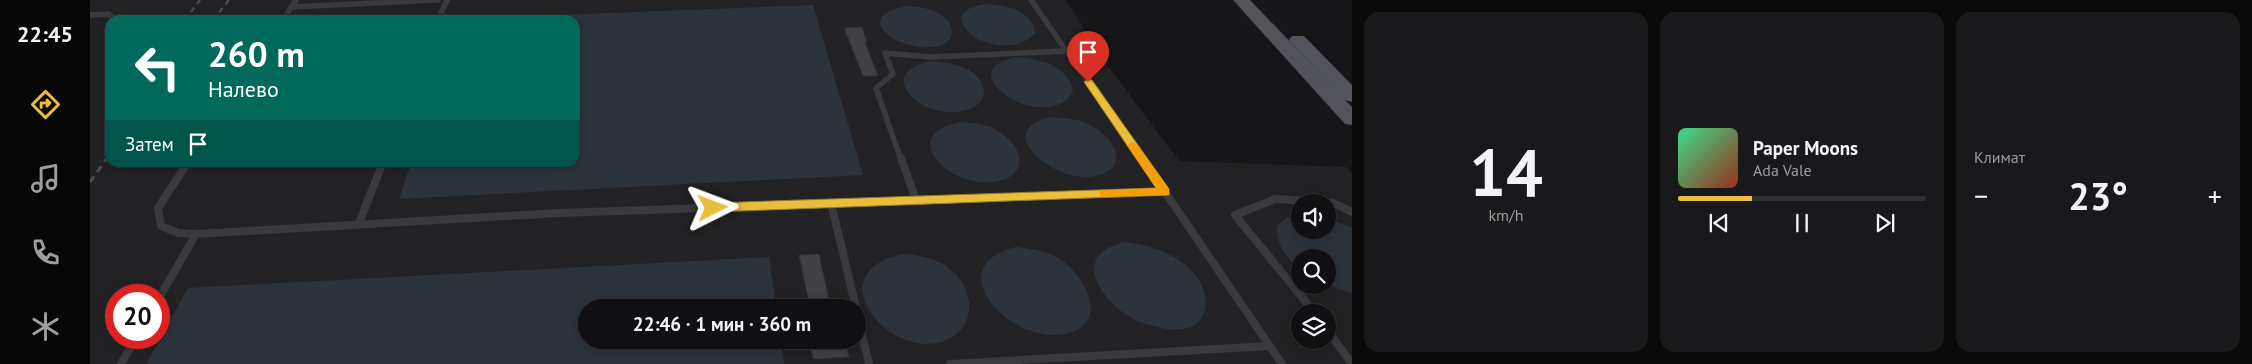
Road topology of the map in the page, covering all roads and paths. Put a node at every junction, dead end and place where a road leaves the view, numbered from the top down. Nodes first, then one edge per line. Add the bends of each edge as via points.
1 (296, 0) edge
2 (438, 0) edge
3 (447, 0) edge
4 (1031, 0) edge
5 (1241, 0) edge
6 (1260, 0) edge
7 (292, 7) junction
8 (90, 14) edge
9 (110, 15) edge
10 (286, 15) edge
11 (440, 15) edge
12 (1067, 51) junction
13 (1352, 96) edge
14 (1352, 118) edge
15 (185, 167) edge
16 (381, 167) edge
17 (1164, 192) junction
18 (916, 200) junction
19 (831, 202) junction
20 (1352, 212) edge
21 (359, 223) junction
22 (196, 234) junction
23 (167, 284) edge
24 (854, 299) edge
25 (1307, 304) edge
26 (1336, 342) edge
27 (1269, 346) junction
28 (130, 349) edge
29 (866, 349) edge
30 (121, 364) edge
31 (869, 364) edge
32 (950, 364) edge
33 (1282, 364) edge
34 (1352, 364) edge

1 - 7 lane
2 - 7 lane
3 - 11 lane
4 - 12 lane
5 - 14 main road
6 - 13 main road
7 - 10 lane
8 - 9 lane
12 - 17 lane
12 - 18 lane via 930,57 885,53 893,74 876,88
15 - 22 lane via 158,208 161,226 178,233
16 - 21 lane
17 - 18 lane
17 - 27 lane
18 - 19 lane
19 - 21 lane
19 - 24 lane
20 - 25 lane via 1333,203 1275,199 1235,215
21 - 22 lane
22 - 23 lane
26 - 34 lane
27 - 32 lane
27 - 33 lane
28 - 30 lane
29 - 31 lane

